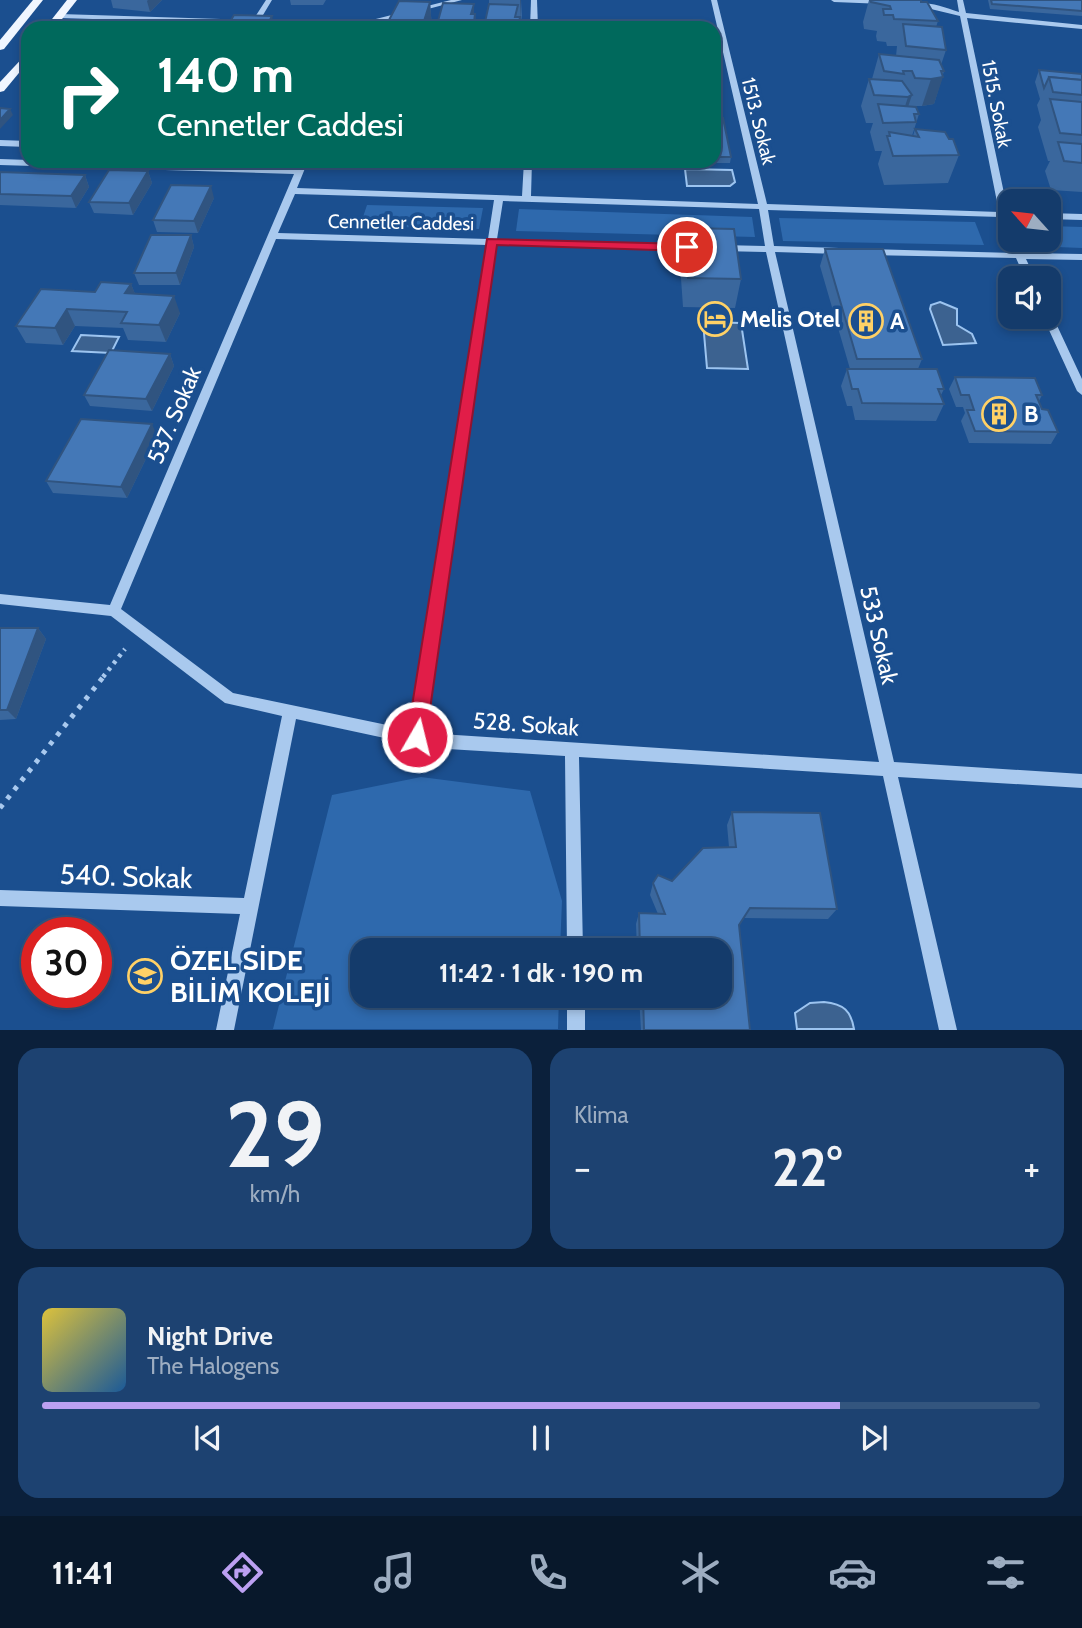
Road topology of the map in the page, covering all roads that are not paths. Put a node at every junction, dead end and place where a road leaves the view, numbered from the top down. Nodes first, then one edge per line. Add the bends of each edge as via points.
1 (38, 0) edge
2 (72, 0) edge
3 (269, 0) edge
4 (459, 0) edge
5 (534, 0) edge
6 (714, 0) edge
7 (834, 0) edge
8 (960, 0) edge
9 (888, 3) edge
10 (901, 3) edge
11 (963, 15) junction
12 (60, 16) junction
13 (21, 21) edge
14 (21, 21) edge
15 (56, 21) edge
16 (256, 21) joint
17 (381, 21) edge
18 (534, 21) edge
19 (719, 21) edge
20 (1082, 27) edge
21 (721, 29) edge
22 (0, 47) edge
23 (21, 64) edge
24 (0, 89) edge
25 (0, 143) edge
26 (21, 144) edge
27 (0, 162) edge
28 (21, 163) edge
29 (179, 168) edge
30 (301, 168) edge
31 (528, 168) edge
32 (299, 172) junction
33 (1001, 189) edge
34 (292, 191) junction
35 (499, 198) junction
36 (526, 199) junction
37 (763, 206) junction
38 (998, 215) edge
39 (1061, 216) edge
40 (1082, 217) edge
41 (272, 236) junction
42 (491, 241) junction
43 (770, 250) junction
44 (1018, 252) edge
45 (1019, 255) junction
46 (1082, 257) edge
47 (1024, 266) edge
48 (1054, 329) edge
49 (1082, 391) edge
50 (0, 599) edge
51 (114, 611) junction
52 (290, 711) junction
53 (417, 737) junction
54 (572, 751) junction
55 (887, 767) junction
56 (1082, 781) edge
57 (0, 898) edge
58 (250, 906) junction
59 (575, 938) edge
60 (576, 1008) edge
61 (225, 1030) edge
62 (576, 1030) edge
63 (948, 1030) edge

1 - 13 main road
2 - 12 main road
3 - 16 street
4 - 17 street
5 - 18 street
6 - 19 street, 1513. Sokak
7 - 9 street
8 - 11 street, 1515. Sokak
10 - 11 street
11 - 20 street
11 - 33 street, 1515. Sokak
12 - 15 main road
12 - 16 street
14 - 22 main road
21 - 37 street, 1513. Sokak
23 - 24 main road
25 - 26 street
27 - 28 street
29 - 32 street
30 - 32 street
31 - 36 street
32 - 34 street
34 - 35 street, Cennetler Caddesi
34 - 41 street
35 - 36 street, Cennetler Caddesi
35 - 42 street
36 - 37 street, Cennetler Caddesi
37 - 38 street, Cennetler Caddesi
37 - 43 street, 1513. Sokak
39 - 40 street
41 - 42 street, Cennetler Caddesi
41 - 51 street, 537. Sokak
42 - 43 street, Cennetler Caddesi
42 - 53 street
43 - 45 street, Cennetler Caddesi
43 - 55 street, 533 Sokak
44 - 45 street
45 - 46 street, Cennetler Caddesi
45 - 47 street
48 - 49 street
50 - 51 street
51 - 52 street, 528. Sokak via 230,699
52 - 53 street, 528. Sokak
52 - 58 street
53 - 54 street, 528. Sokak
54 - 55 street, 528. Sokak
54 - 59 street
55 - 56 street, 528. Sokak
55 - 63 street, 533 Sokak
57 - 58 street, 540. Sokak
58 - 61 street
60 - 62 street

